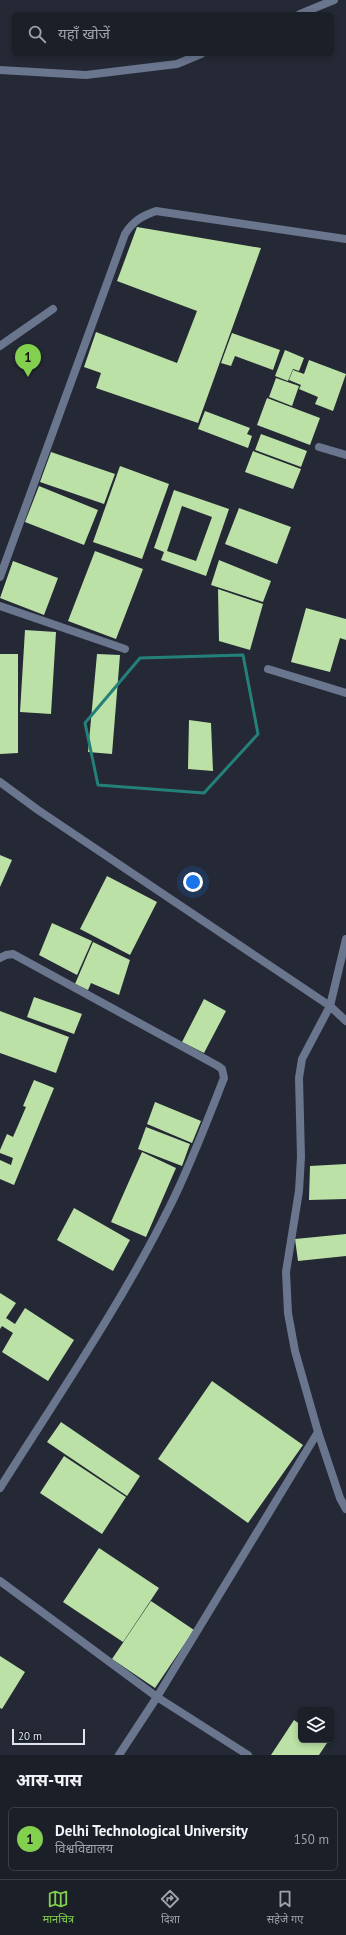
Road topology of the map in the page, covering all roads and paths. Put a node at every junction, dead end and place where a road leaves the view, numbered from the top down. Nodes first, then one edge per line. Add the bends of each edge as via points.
1 (334, 0) edge
2 (305, 12) edge
3 (196, 56) edge
4 (0, 70) edge
5 (346, 239) edge
6 (53, 309) dead end
7 (0, 346) edge
8 (319, 447) dead end
9 (346, 455) edge
10 (0, 576) edge
11 (0, 606) edge
12 (125, 649) dead end
13 (268, 669) dead end
14 (346, 692) edge
15 (0, 782) edge
16 (346, 939) edge
17 (0, 958) edge
18 (330, 1006) junction
19 (346, 1021) edge
20 (318, 1432) junction
21 (0, 1488) edge
22 (346, 1509) edge
23 (0, 1581) edge
24 (157, 1696) junction
25 (119, 1755) edge
26 (248, 1755) edge

1 - 2 street
3 - 4 street via 177,64 93,74
5 - 10 street via 156,211 142,216 132,224 125,234
6 - 7 street
8 - 9 street
11 - 12 street
13 - 14 street
15 - 18 street
16 - 18 street
17 - 21 street via 13,954 218,1066 222,1069 224,1078 199,1143 170,1206 90,1346
18 - 19 street
18 - 20 street via 302,1059 299,1078 300,1171 286,1272 288,1313 295,1351
20 - 22 street
20 - 24 street
23 - 24 street
24 - 25 street
24 - 26 street

